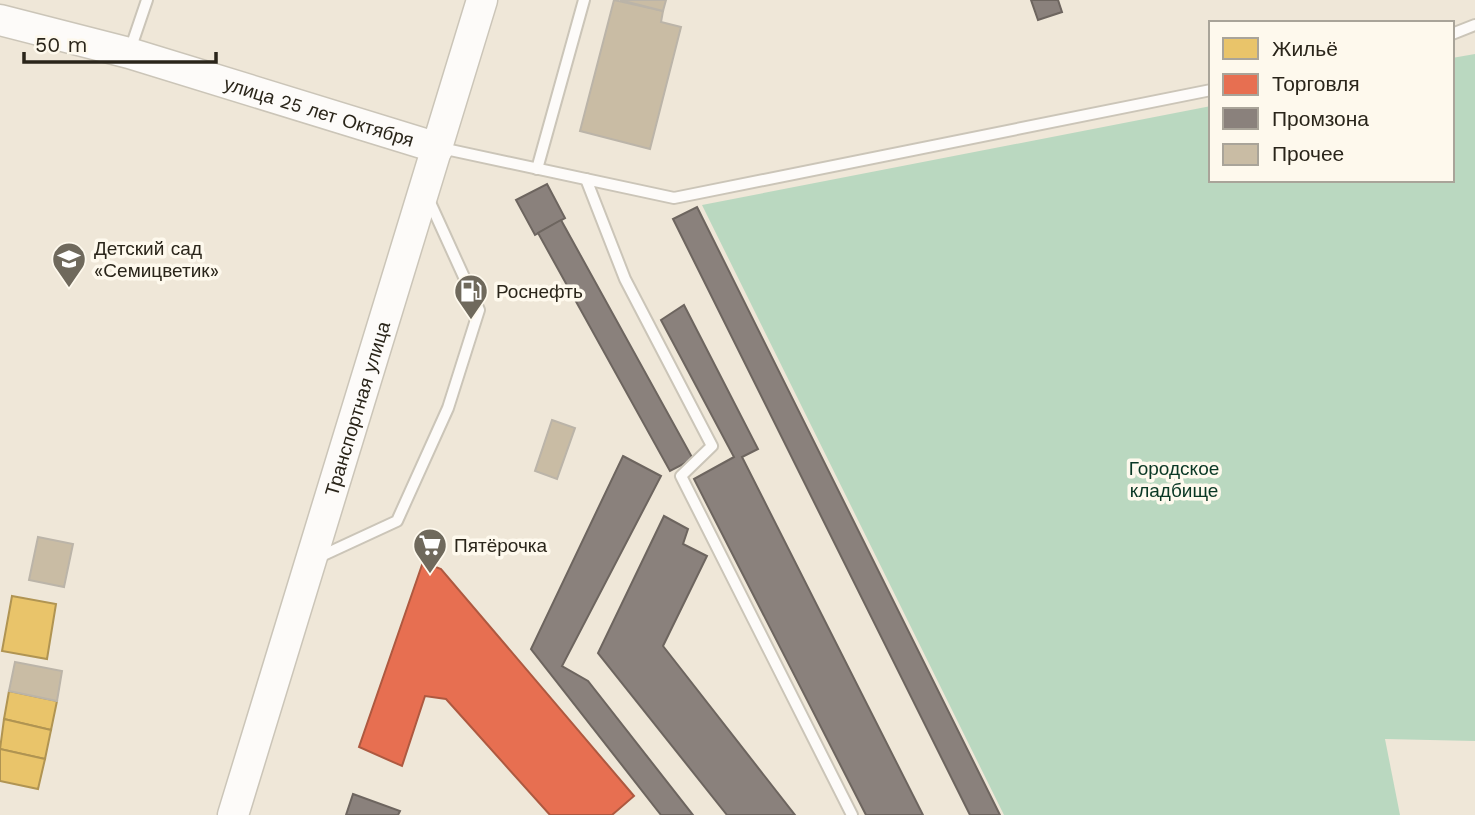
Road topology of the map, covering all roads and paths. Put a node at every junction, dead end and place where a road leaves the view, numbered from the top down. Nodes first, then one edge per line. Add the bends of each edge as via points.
1 (147, 0) edge
2 (482, 0) edge
3 (584, 0) edge
4 (0, 20) edge
5 (1475, 25) edge
6 (1454, 33) edge
7 (129, 53) junction
8 (1209, 90) edge
9 (438, 148) junction
10 (537, 169) junction
11 (586, 179) junction
12 (424, 189) junction
13 (311, 561) junction
14 (233, 815) edge
15 (852, 815) edge

1 - 7 lane
2 - 9 main road, Транспортная улица
3 - 10 lane
4 - 7 main road, улица 25 лет Октября
5 - 6 lane
7 - 9 main road, улица 25 лет Октября
8 - 11 lane via 674,198
9 - 10 lane
9 - 12 main road, Транспортная улица
10 - 11 lane
11 - 15 lane via 625,279 712,446 681,476
12 - 13 main road, Транспортная улица
12 - 13 lane via 479,310 448,408 397,521
13 - 14 main road, Транспортная улица

